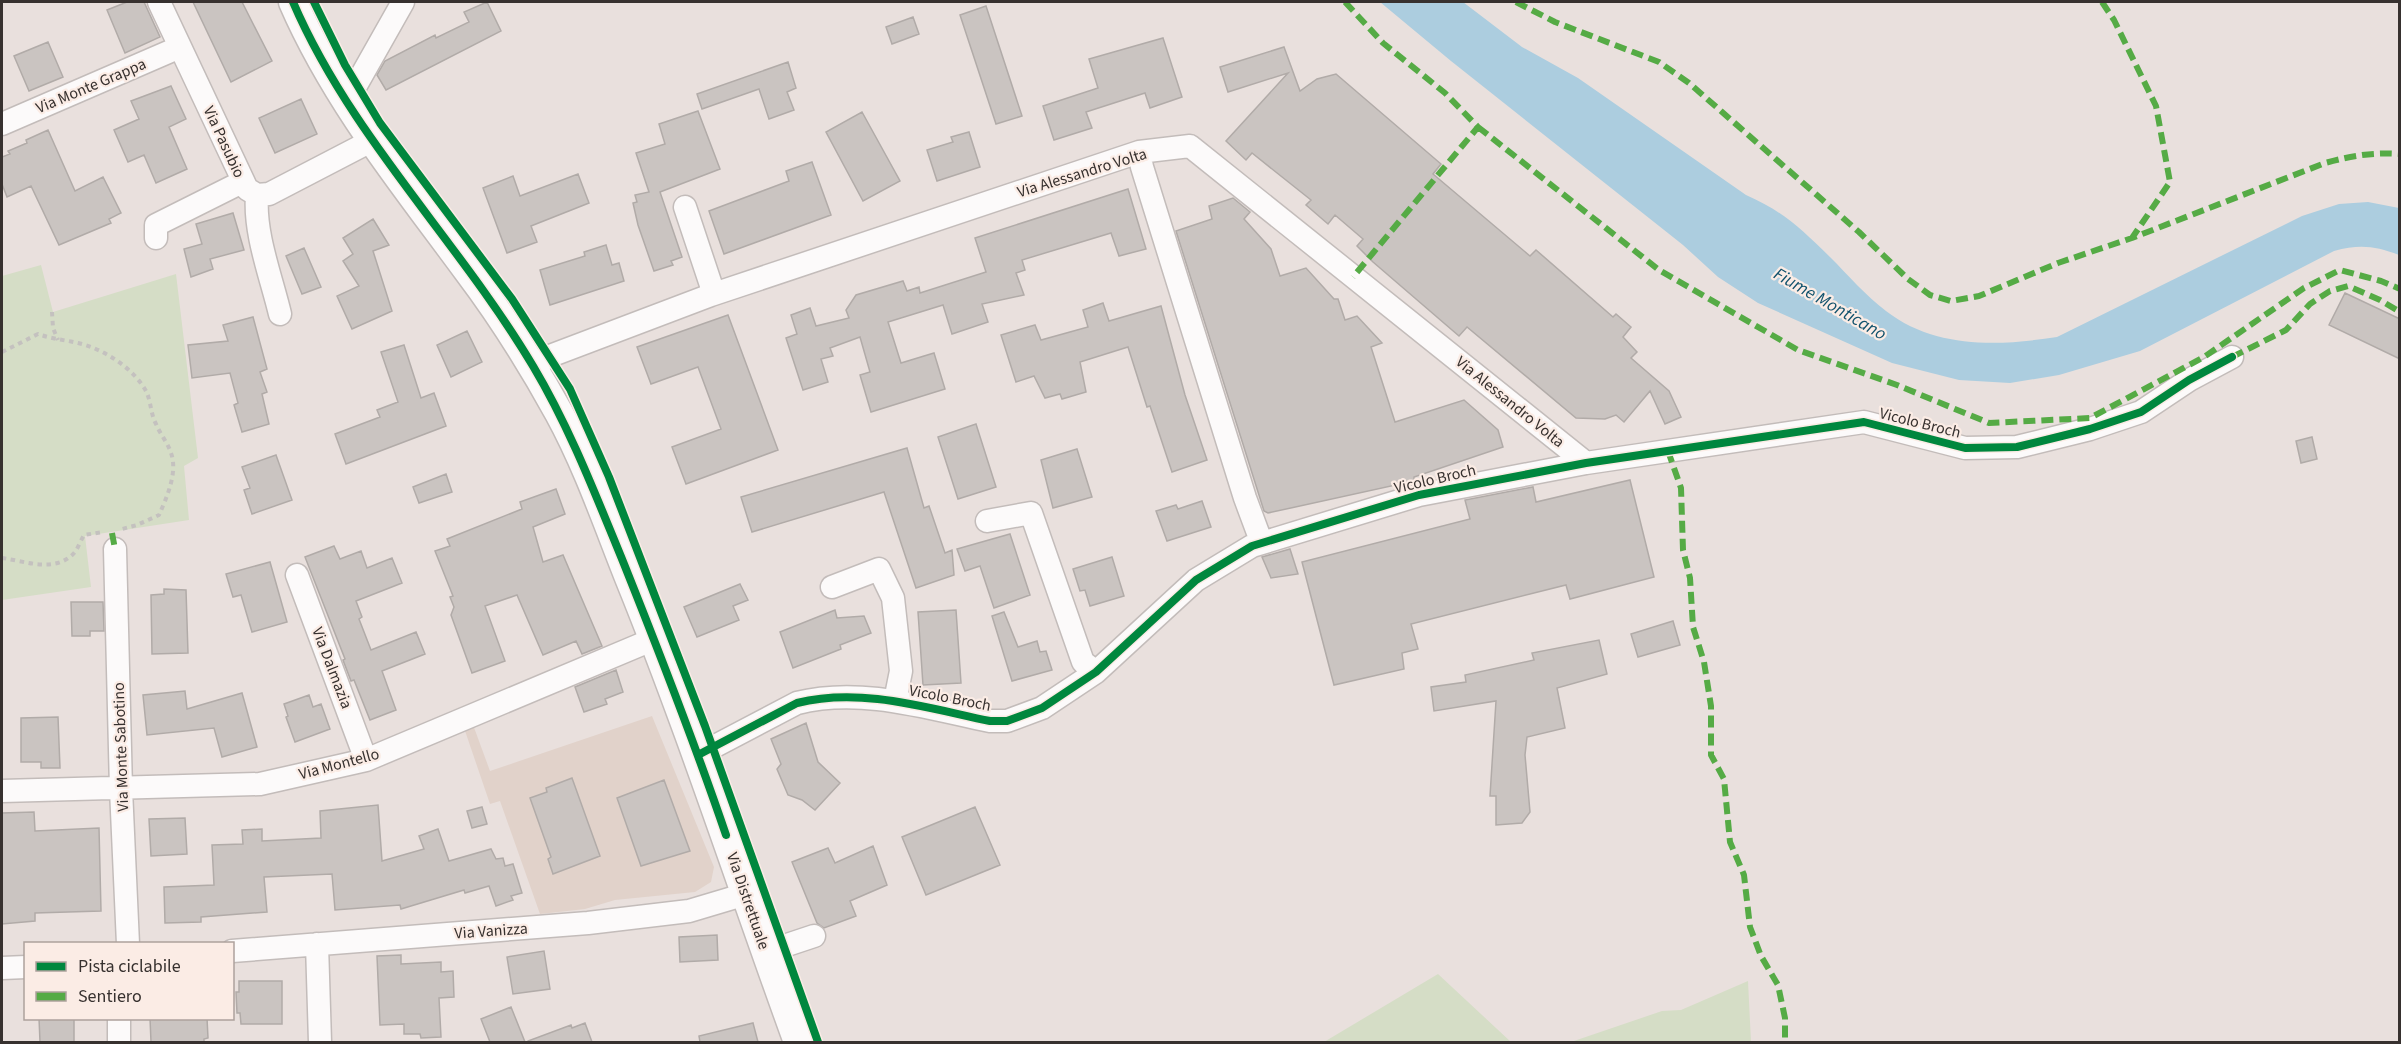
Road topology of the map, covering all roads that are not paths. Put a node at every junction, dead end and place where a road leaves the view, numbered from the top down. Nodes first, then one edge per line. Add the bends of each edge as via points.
1 (159, 2) edge
2 (293, 2) edge
3 (403, 2) edge
4 (180, 47) junction
5 (346, 103) junction
6 (2, 124) edge
7 (371, 141) junction
8 (1139, 152) junction
9 (250, 189) junction
10 (685, 207) dead end
11 (156, 238) dead end
12 (711, 295) junction
13 (280, 314) dead end
14 (2232, 357) dead end
15 (533, 365) junction
16 (1586, 463) junction
17 (987, 520) dead end
18 (113, 538) road end
19 (1262, 541) junction
20 (297, 575) dead end
21 (832, 587) dead end
22 (654, 639) junction
23 (1096, 672) junction
24 (895, 701) junction
25 (698, 755) junction
26 (366, 760) junction
27 (122, 789) junction
28 (2, 791) edge
29 (746, 894) junction
30 (814, 936) dead end
31 (128, 942) edge
32 (317, 944) junction
33 (234, 951) edge
34 (766, 952) junction
35 (24, 967) edge
36 (2, 969) edge
37 (119, 1020) edge
38 (119, 1042) edge
39 (320, 1042) edge
40 (798, 1042) edge

1 - 4 street, Via Pasubio
2 - 5 main road, Via Distrettuale
3 - 5 street
4 - 6 street, Via Monte Grappa
4 - 9 street, Via Pasubio
5 - 7 main road, Via Distrettuale
7 - 9 street, Via Pasubio via 269,194
7 - 15 main road, Via Distrettuale
8 - 12 street, Via Alessandro Volta
8 - 16 street, Via Alessandro Volta via 1190,146
8 - 19 street via 1245,498
9 - 11 street via 156,225
9 - 13 street
10 - 12 street
12 - 15 street, Via Alessandro Volta
14 - 16 street, Vicolo Broch via 2141,412 2018,447 1965,448 1864,422
15 - 22 main road, Via Distrettuale via 586,472
16 - 19 street, Vicolo Broch via 1419,495
17 - 23 street via 1031,513 1083,662
18 - 27 street, Via Monte Sabotino
19 - 23 street, Vicolo Broch via 1196,580
20 - 26 street, Via Dalmazia
21 - 24 street via 879,569 893,598 902,671
22 - 25 main road, Via Distrettuale
22 - 26 street, Via Montello
23 - 24 street, Vicolo Broch via 1042,708 1006,721
24 - 25 street, Vicolo Broch via 831,697 796,703
25 - 29 main road, Via Distrettuale
26 - 27 street, Via Montello via 260,784
27 - 28 street, Via Montello
27 - 31 street, Via Monte Sabotino
29 - 32 street, Via Vanizza via 688,911 588,923
29 - 34 main road, Via Distrettuale
30 - 34 street
32 - 33 street, Via Vanizza
32 - 39 street
34 - 40 main road, Via Distrettuale
35 - 36 street
37 - 38 street

